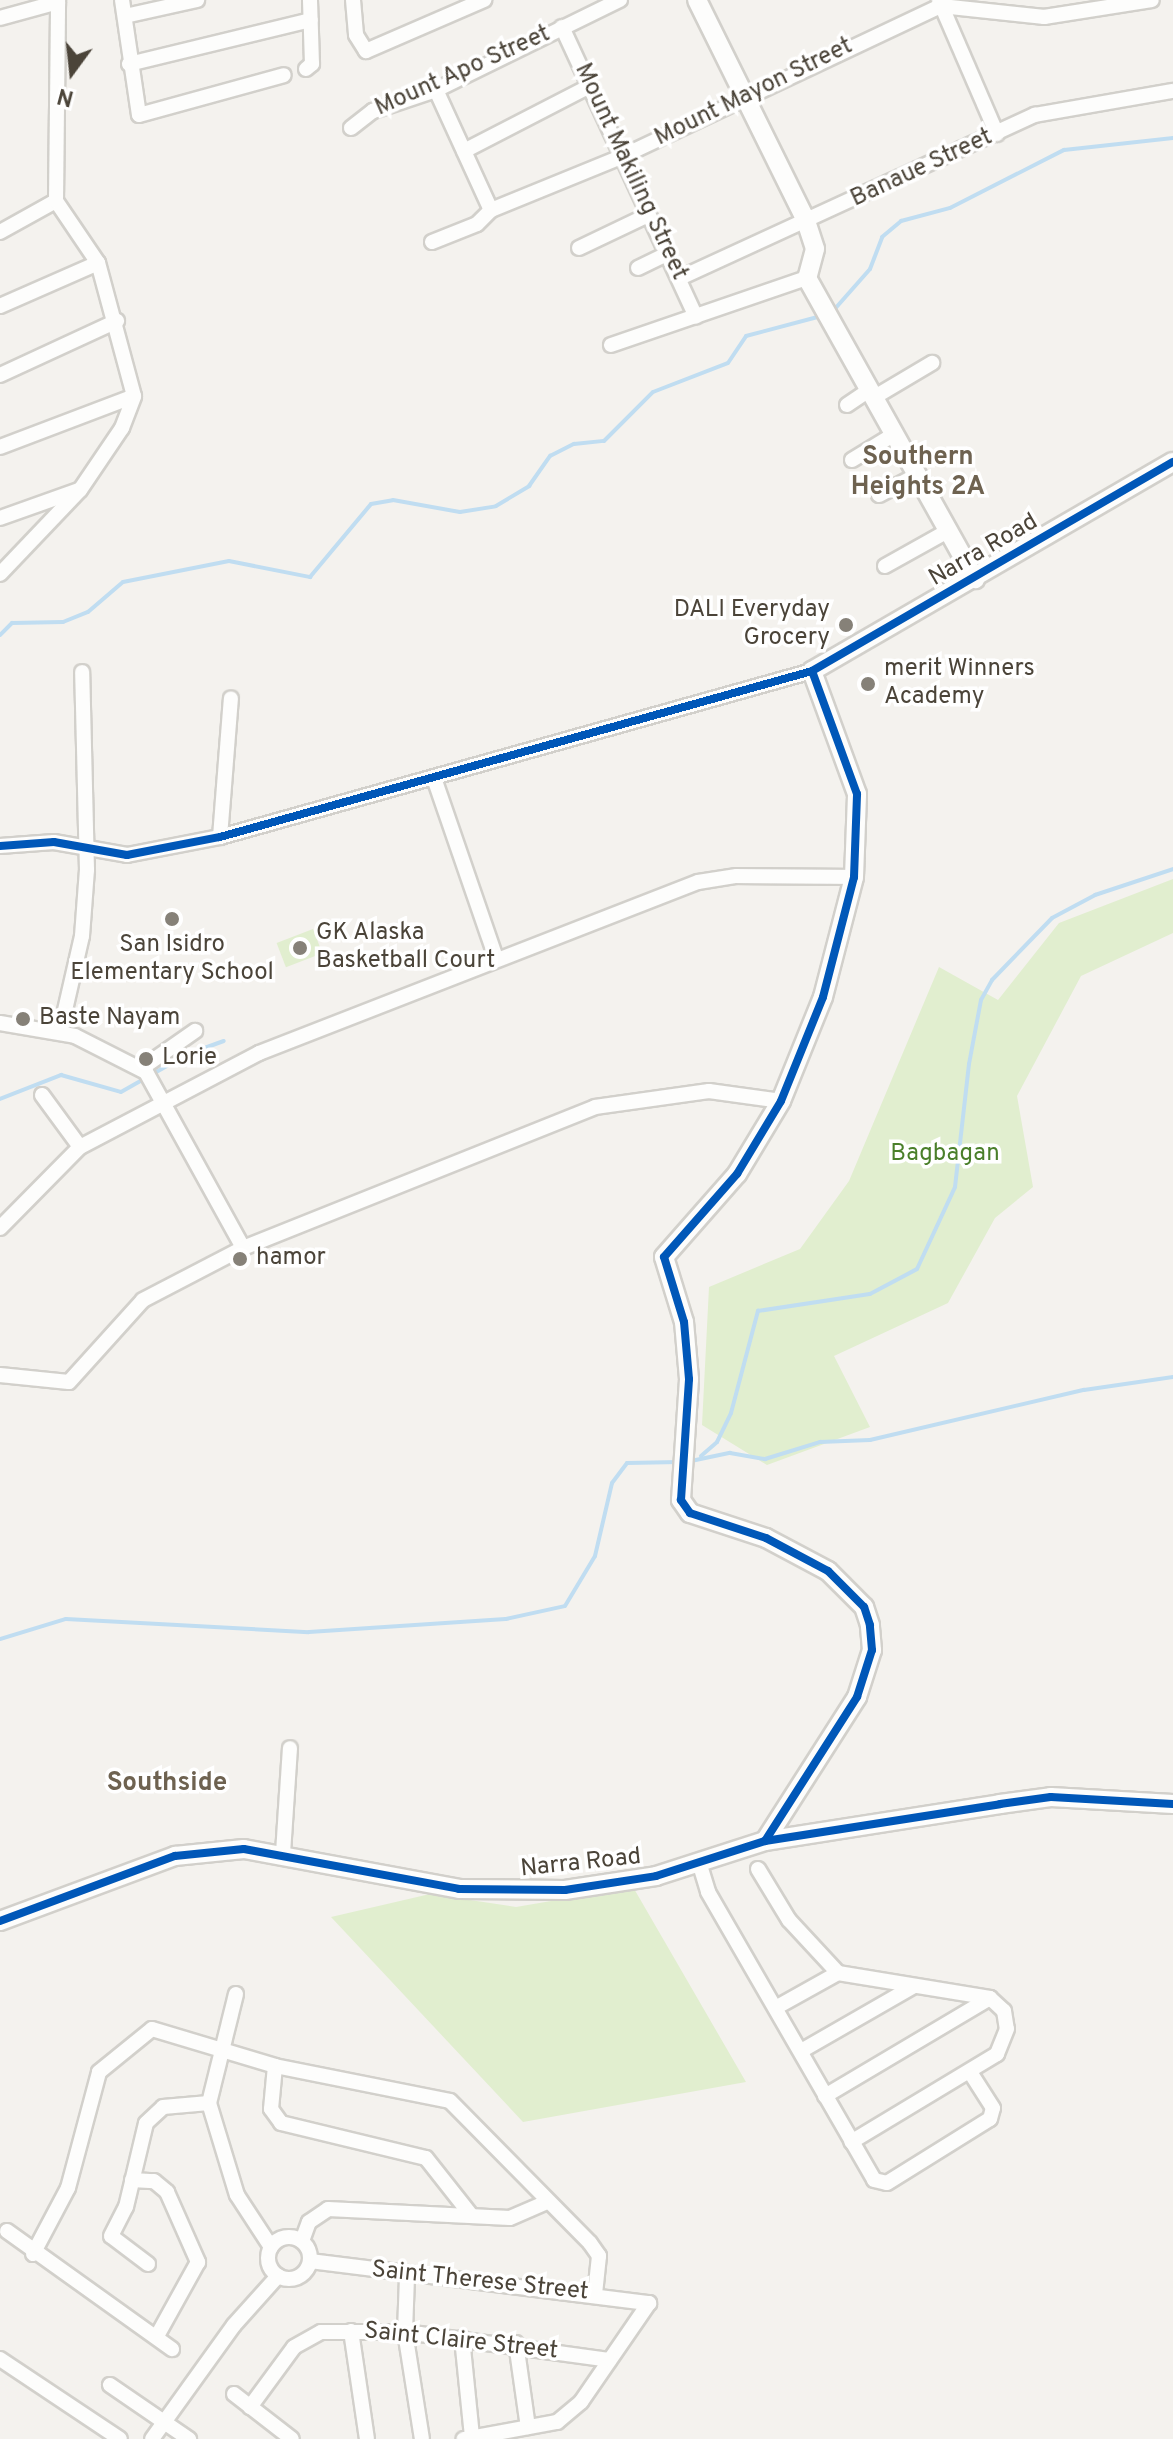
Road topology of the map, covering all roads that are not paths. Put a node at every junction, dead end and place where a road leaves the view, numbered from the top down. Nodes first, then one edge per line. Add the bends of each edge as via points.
1 (122, 0) edge
2 (197, 0) edge
3 (310, 0) edge
4 (353, 0) edge
5 (484, 0) edge
6 (620, 0) edge
7 (697, 0) edge
8 (1152, 0) edge
9 (58, 1) edge
10 (940, 3) edge
11 (125, 16) junction
12 (0, 18) edge
13 (311, 20) junction
14 (562, 27) junction
15 (129, 64) junction
16 (306, 69) dead end
17 (284, 75) dead end
18 (590, 86) junction
19 (436, 90) junction
20 (1173, 91) edge
21 (745, 96) junction
22 (351, 128) dead end
23 (997, 134) junction
24 (464, 151) junction
25 (623, 156) junction
26 (56, 201) junction
27 (491, 210) junction
28 (646, 216) junction
29 (806, 221) junction
30 (0, 232) edge
31 (432, 242) dead end
32 (579, 248) dead end
33 (667, 254) junction
34 (98, 263) junction
35 (638, 268) dead end
36 (680, 278) junction
37 (807, 278) junction
38 (0, 306) edge
39 (696, 317) junction
40 (117, 321) junction
41 (611, 345) dead end
42 (932, 363) dead end
43 (0, 375) edge
44 (870, 394) junction
45 (134, 396) junction
46 (847, 405) dead end
47 (893, 435) junction
48 (0, 447) edge
49 (852, 460) dead end
50 (1173, 462) edge
51 (915, 476) junction
52 (80, 490) junction
53 (879, 495) dead end
54 (0, 518) edge
55 (948, 531) junction
56 (885, 566) dead end
57 (0, 574) edge
58 (975, 579) junction
59 (812, 671) junction
60 (82, 672) dead end
61 (231, 698) dead end
62 (434, 778) junction
63 (220, 837) junction
64 (0, 846) edge
65 (86, 850) junction
66 (854, 877) junction
67 (496, 958) junction
68 (0, 1023) edge
69 (195, 1031) dead end
70 (60, 1032) junction
71 (148, 1075) junction
72 (42, 1095) dead end
73 (160, 1100) junction
74 (781, 1101) junction
75 (80, 1147) junction
76 (0, 1228) edge
77 (243, 1248) junction
78 (0, 1375) edge
79 (290, 1748) dead end
80 (1173, 1804) edge
81 (765, 1841) junction
82 (283, 1853) junction
83 (699, 1862) junction
84 (758, 1869) dead end
85 (0, 1921) edge
86 (838, 1973) junction
87 (914, 1986) junction
88 (236, 1994) dead end
89 (990, 1998) junction
90 (777, 2007) junction
91 (219, 2048) junction
92 (801, 2051) junction
93 (275, 2066) junction
94 (970, 2072) junction
95 (825, 2096) junction
96 (209, 2103) junction
97 (851, 2142) junction
98 (132, 2180) junction
99 (547, 2202) junction
100 (471, 2215) junction
101 (7, 2231) dead end
102 (302, 2241) junction
103 (271, 2247) junction
104 (33, 2254) junction
105 (310, 2261) junction
106 (148, 2264) dead end
107 (278, 2276) junction
108 (407, 2277) junction
109 (595, 2295) junction
110 (351, 2331) junction
111 (405, 2332) junction
112 (157, 2336) junction
113 (462, 2338) junction
114 (516, 2343) junction
115 (172, 2349) dead end
116 (0, 2359) edge
117 (609, 2360) junction
118 (110, 2385) dead end
119 (234, 2394) dead end
120 (250, 2407) junction
121 (164, 2422) junction
122 (528, 2427) junction
123 (468, 2438) edge
124 (120, 2439) edge
125 (152, 2439) edge
126 (189, 2439) edge
127 (292, 2439) edge
128 (367, 2439) edge
129 (422, 2439) edge

1 - 11 street
2 - 11 street
3 - 13 street
4 - 5 street via 356,35 366,51
6 - 14 street, Mount Apo Street
7 - 21 street
8 - 10 street via 1044,17
9 - 12 street
9 - 26 street
10 - 21 street, Mount Mayon Street
10 - 23 street
11 - 15 street
13 - 15 street
13 - 16 street
14 - 18 street, Mount Makiling Street
14 - 19 street, Mount Apo Street
15 - 17 street via 139,115
18 - 24 street
18 - 25 street, Mount Makiling Street
19 - 22 street, Mount Apo Street via 373,111
19 - 24 street
20 - 23 street, Banaue Street via 1035,115
21 - 25 street, Mount Mayon Street
21 - 29 street
23 - 29 street, Banaue Street
24 - 27 street
25 - 27 street, Mount Mayon Street
25 - 28 street, Mount Makiling Street
26 - 30 street
26 - 34 street
27 - 31 street, Mount Mayon Street via 477,224
28 - 32 street
28 - 33 street, Mount Makiling Street
29 - 36 street, Banaue Street
29 - 37 street via 815,249
33 - 35 street
33 - 36 street, Mount Makiling Street
34 - 38 street
34 - 40 street
36 - 39 street, Mount Makiling Street
37 - 39 street
37 - 44 street
39 - 41 street
40 - 43 street
40 - 45 street
42 - 44 street
44 - 46 street
44 - 47 street
45 - 48 street
45 - 52 street via 122,428
47 - 49 street
47 - 51 street
50 - 58 street, Narra Road
51 - 53 street
51 - 55 street
52 - 54 street
52 - 57 street
55 - 56 street
55 - 58 street
58 - 59 street, Narra Road
59 - 62 street
59 - 66 street via 857,794
60 - 65 street
61 - 63 street
62 - 63 street
62 - 67 street
63 - 65 street via 127,855
64 - 65 street via 54,842
65 - 70 street via 82,936
66 - 67 street via 737,876 698,882
66 - 74 street via 823,997
67 - 73 street
68 - 70 street
69 - 71 street
70 - 71 street
71 - 73 street
72 - 75 street
73 - 75 street
73 - 77 street
74 - 77 street via 709,1091 595,1107
74 - 81 street via 737,1174 664,1257 684,1322 689,1379 677,1490 690,1513 766,1538 828,1571 864,1607 870,1625 872,1650 857,1697
75 - 76 street
77 - 78 street via 143,1300 69,1382
79 - 82 street
80 - 81 street, Narra Road via 1051,1797
81 - 83 street, Narra Road
82 - 83 street, Narra Road via 459,1889 521,1891 612,1885
82 - 85 street, Narra Road via 244,1849 175,1856
83 - 90 street via 708,1892
84 - 86 street via 789,1920
86 - 87 street
86 - 90 street
87 - 89 street
87 - 92 street
88 - 91 street
89 - 94 street via 1004,2011 1004,2044
89 - 95 street
90 - 92 street
91 - 93 street
91 - 96 street
91 - 104 street via 152,2029 99,2072 68,2188
92 - 95 street
93 - 99 street via 450,2101
93 - 100 street via 271,2109 287,2133 426,2158
94 - 97 street
94 - 97 street via 993,2108 990,2119 887,2183 874,2180
95 - 97 street
96 - 98 street via 153,2113
96 - 103 street via 237,2195
98 - 106 street via 111,2236
98 - 112 street via 154,2181 167,2192 198,2262
99 - 100 street via 510,2218
99 - 109 street via 599,2256
100 - 102 street via 328,2209 309,2222
101 - 104 street
102 - 103 street via 288,2236
102 - 105 street
103 - 107 street via 268,2260
104 - 112 street
105 - 107 street via 298,2277
105 - 108 street, Saint Therese Street
107 - 121 street
108 - 109 street, Saint Therese Street
108 - 111 street
109 - 117 street, Saint Therese Street via 649,2303
110 - 111 street, Saint Claire Street
110 - 120 street, Saint Claire Street via 321,2332 294,2347
110 - 128 street
111 - 113 street, Saint Claire Street
111 - 129 street
112 - 115 street
113 - 114 street, Saint Claire Street
113 - 123 street
114 - 117 street, Saint Claire Street
114 - 122 street
116 - 124 street
117 - 122 street via 581,2402 557,2422
118 - 121 street
119 - 120 street
120 - 127 street
121 - 125 street
121 - 126 street
122 - 123 street

